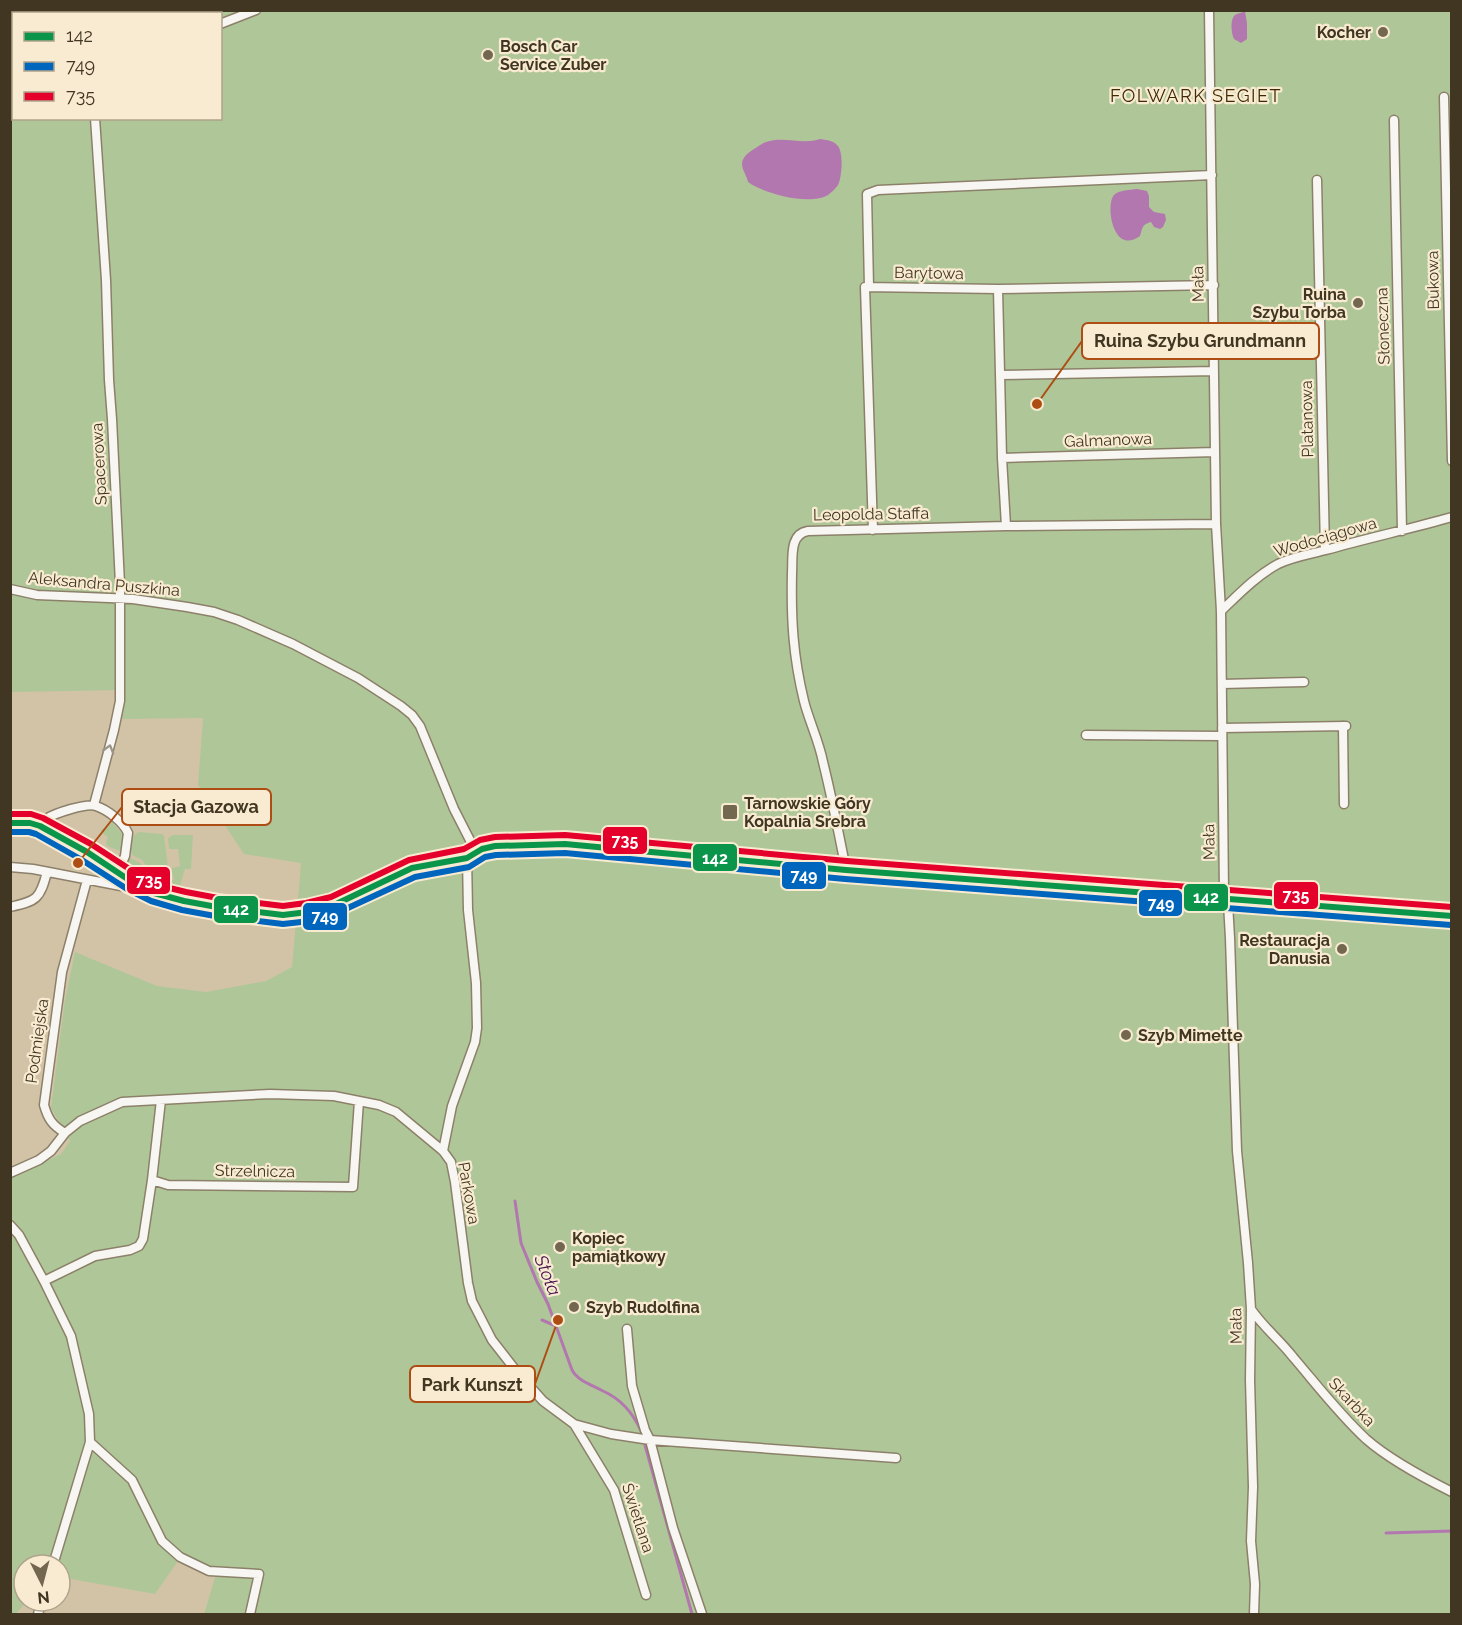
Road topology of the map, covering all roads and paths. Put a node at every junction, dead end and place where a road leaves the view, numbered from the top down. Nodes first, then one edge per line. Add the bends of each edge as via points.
1 (256, 10) edge
2 (1209, 10) edge
3 (222, 23) edge
4 (1444, 97) dead end
5 (95, 120) edge
6 (1394, 120) dead end
7 (1212, 175) junction
8 (1317, 180) dead end
9 (1214, 285) junction
10 (869, 287) junction
11 (998, 289) junction
12 (1214, 371) junction
13 (1000, 375) junction
14 (1215, 452) junction
15 (1002, 458) junction
16 (1452, 461) edge
17 (1452, 517) edge
18 (1216, 524) junction
19 (1006, 526) junction
20 (873, 530) junction
21 (1402, 531) junction
22 (1325, 550) junction
23 (10, 589) edge
24 (120, 598) junction
25 (1221, 611) junction
26 (1304, 682) dead end
27 (1222, 684) junction
28 (1222, 732) junction
29 (1086, 735) dead end
30 (1344, 804) dead end
31 (94, 805) junction
32 (10, 823) edge
33 (40, 826) junction
34 (476, 852) junction
35 (467, 858) junction
36 (10, 867) edge
37 (846, 870) junction
38 (47, 872) junction
39 (118, 872) junction
40 (87, 880) junction
41 (132, 882) junction
42 (1227, 899) junction
43 (10, 907) edge
44 (1452, 916) edge
45 (161, 1100) junction
46 (359, 1101) junction
47 (64, 1133) junction
48 (443, 1151) junction
49 (10, 1173) edge
50 (152, 1180) junction
51 (10, 1225) edge
52 (44, 1281) junction
53 (1251, 1309) junction
54 (627, 1329) dead end
55 (574, 1424) junction
56 (650, 1440) junction
57 (90, 1442) junction
58 (896, 1458) dead end
59 (1452, 1492) edge
60 (57, 1553) edge
61 (646, 1595) dead end
62 (250, 1614) edge
63 (702, 1614) edge
64 (1254, 1614) edge

1 - 3 street
2 - 7 street, Mała
4 - 16 street, Bukowa
5 - 24 street, Spacerowa
6 - 21 street, Słoneczna
7 - 9 street, Mała
7 - 10 street via 878,190 867,194
8 - 22 street, Platanowa
9 - 11 street, Barytowa
9 - 12 street, Mała
10 - 11 street, Barytowa
10 - 20 street via 865,287
11 - 13 street
12 - 13 street
12 - 14 street, Mała
13 - 15 street
14 - 15 street, Galmanowa
14 - 18 street, Mała
15 - 19 street
17 - 21 street, Wodociągowa
18 - 19 street, Leopolda Staffa
18 - 25 street, Mała
19 - 20 street, Leopolda Staffa
20 - 37 street, Leopolda Staffa via 803,532 795,538 793,551 794,652 804,702 823,759
21 - 22 street, Wodociągowa
22 - 25 street, Wodociągowa via 1273,567
23 - 24 street, Aleksandra Puszkina via 37,595
31 -> 24 street, Spacerowa via 120,701
24 - 34 street, Aleksandra Puszkina via 214,612 238,620 329,662 400,705 420,726
25 - 27 street, Mała
26 - 27 street
27 - 28 street, Mała
28 - 29 street
28 - 30 street via 1344,726
28 - 42 street, Mała
31 - 33 street via 61,812 44,819
31 - 39 street via 126,827 125,856
32 - 33 street
33 - 39 street
34 - 35 street
34 - 37 street via 495,846 565,844
35 - 41 street via 412,868 334,905 299,914 245,911 184,901
35 - 48 street, Parkowa via 477,1028 452,1106
36 - 38 street
37 - 42 street
38 - 40 street
38 - 43 street via 34,901
39 - 41 street
40 - 41 street via 121,886
40 - 47 street, Podmiejska via 62,972 44,1105 48,1118
42 - 44 street
42 - 53 street, Mała via 1237,1150
45 - 46 street via 270,1094
45 - 47 street via 122,1102
45 - 50 street
46 - 48 street via 396,1112
46 - 50 street, Strzelnicza via 353,1187 168,1185
47 - 49 street via 39,1160
48 - 55 street, Parkowa via 451,1162 455,1182 472,1301 492,1340 517,1372 543,1401
50 - 52 street via 139,1246 95,1256
51 - 52 street
52 - 57 street via 71,1336 89,1414
53 - 59 street, Skarbka via 1368,1440 1413,1472
53 - 64 street, Mała
54 - 56 street via 632,1386
55 - 56 street, Parkowa
55 - 61 street, Świetlana via 614,1490
56 - 58 street, Parkowa
56 - 63 street via 673,1528
57 - 60 street
57 - 62 street via 132,1480 162,1541 180,1557 209,1571 259,1574

